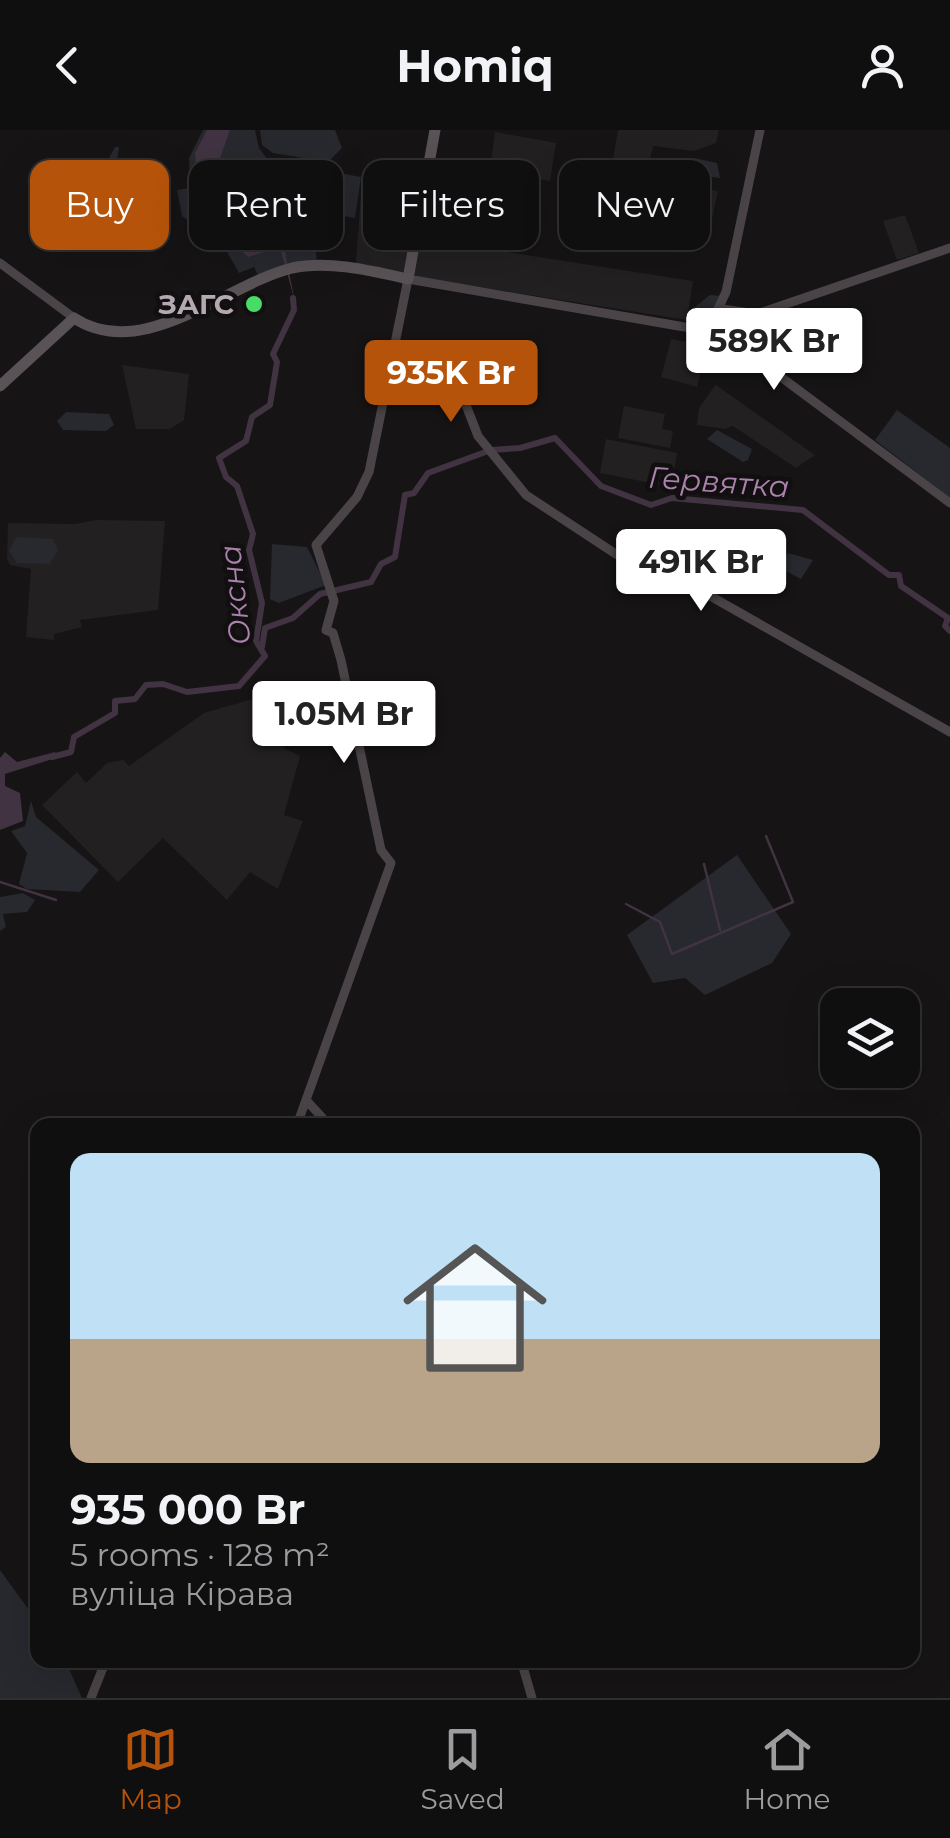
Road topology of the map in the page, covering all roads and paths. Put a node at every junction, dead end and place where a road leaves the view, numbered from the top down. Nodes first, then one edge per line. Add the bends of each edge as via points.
1 (435, 130) edge
2 (760, 130) edge
3 (950, 248) edge
4 (0, 264) edge
5 (408, 280) junction
6 (726, 292) junction
7 (734, 312) junction
8 (757, 314) junction
9 (715, 315) junction
10 (74, 318) junction
11 (686, 326) junction
12 (738, 326) junction
13 (721, 334) junction
14 (746, 347) junction
15 (394, 366) junction
16 (0, 386) edge
17 (950, 503) edge
18 (950, 732) edge
19 (306, 1100) junction
20 (300, 1118) edge
21 (323, 1118) edge
22 (103, 1668) edge
23 (523, 1668) edge
24 (91, 1698) edge
25 (532, 1698) edge

1 - 5 main road
2 - 6 street
3 - 8 street
4 - 10 street
5 - 10 main road via 342,267 286,270 123,335 102,334
5 - 11 street
5 - 15 street
6 - 7 street
6 - 9 street
7 - 8 street
7 - 9 street
7 - 12 street
8 - 12 street
9 - 11 street
9 - 13 street
10 - 16 main road
11 - 13 street
12 - 13 street
12 - 14 street
13 - 14 street
14 - 17 street
15 - 18 street via 457,382 490,451 526,495 602,546 704,594
15 - 19 street via 369,472 316,546 332,589 326,630 333,633 381,850 391,864
19 - 20 street
19 - 21 street
22 - 24 street
23 - 25 street

